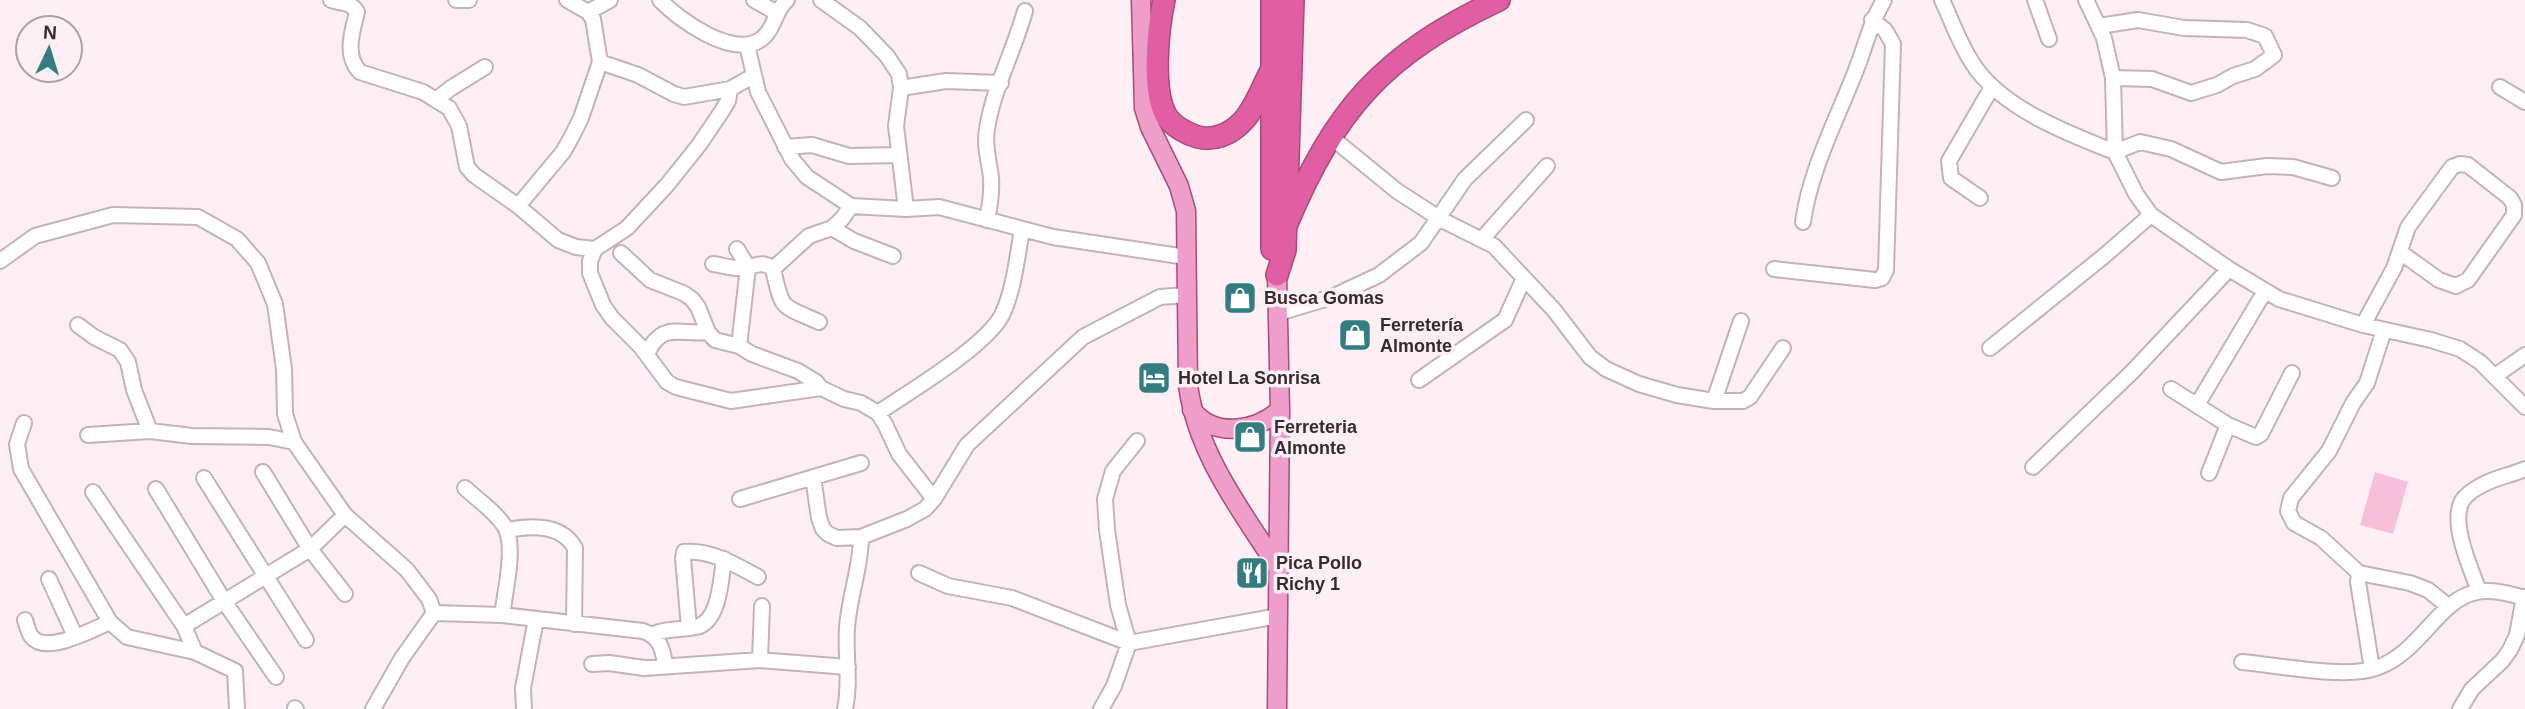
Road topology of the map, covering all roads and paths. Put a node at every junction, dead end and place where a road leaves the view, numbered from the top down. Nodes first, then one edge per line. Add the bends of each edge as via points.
1 (331, 0) edge
2 (456, 0) edge
3 (469, 0) edge
4 (566, 0) edge
5 (610, 0) edge
6 (660, 0) edge
7 (754, 0) edge
8 (787, 0) edge
9 (1141, 0) edge
10 (1164, 0) edge
11 (1499, 0) edge
12 (1884, 0) edge
13 (1942, 0) edge
14 (2035, 0) edge
15 (2086, 0) edge
16 (825, 1) edge
17 (1272, 4) edge
18 (1294, 4) edge
19 (1025, 11) dead end
20 (588, 12) junction
21 (777, 13) junction
22 (1872, 20) junction
23 (2099, 26) junction
24 (2049, 39) dead end
25 (747, 45) junction
26 (600, 62) junction
27 (485, 67) dead end
28 (1272, 70) junction
29 (753, 76) junction
30 (2113, 78) junction
31 (1001, 83) junction
32 (1992, 87) junction
33 (2500, 87) dead end
34 (901, 88) junction
35 (730, 89) junction
36 (438, 99) junction
37 (2525, 102) edge
38 (1526, 120) dead end
39 (1331, 137) junction
40 (785, 147) junction
41 (2115, 152) junction
42 (899, 155) junction
43 (1547, 166) dead end
44 (2332, 178) dead end
45 (1980, 198) dead end
46 (518, 206) junction
47 (851, 206) junction
48 (906, 209) junction
49 (2151, 215) junction
50 (1437, 217) junction
51 (987, 220) junction
52 (1803, 222) dead end
53 (832, 228) junction
54 (1286, 228) junction
55 (1022, 230) junction
56 (1482, 239) junction
57 (595, 248) junction
58 (737, 249) dead end
59 (2400, 252) junction
60 (621, 253) dead end
61 (893, 256) dead end
62 (1186, 257) junction
63 (0, 261) edge
64 (713, 264) dead end
65 (748, 267) junction
66 (773, 269) junction
67 (2229, 269) junction
68 (1774, 270) dead end
69 (1277, 275) junction
70 (1524, 278) junction
71 (2265, 291) junction
72 (1187, 295) junction
73 (1279, 313) junction
74 (1741, 321) dead end
75 (819, 322) dead end
76 (78, 325) dead end
77 (2363, 325) junction
78 (2384, 330) junction
79 (708, 332) junction
80 (739, 346) junction
81 (1783, 348) dead end
82 (1990, 348) dead end
83 (647, 355) junction
84 (2525, 355) edge
85 (2292, 373) dead end
86 (2495, 376) junction
87 (1419, 380) dead end
88 (821, 387) junction
89 (2171, 388) dead end
90 (1714, 401) junction
91 (2197, 405) junction
92 (2525, 407) edge
93 (1192, 410) junction
94 (1280, 410) junction
95 (878, 412) junction
96 (24, 423) dead end
97 (2228, 425) junction
98 (150, 431) junction
99 (88, 435) dead end
100 (1137, 441) dead end
101 (294, 442) junction
102 (860, 463) dead end
103 (2033, 467) dead end
104 (2525, 469) edge
105 (263, 472) dead end
106 (2209, 473) dead end
107 (813, 477) junction
108 (204, 478) dead end
109 (465, 488) dead end
110 (156, 489) dead end
111 (93, 492) dead end
112 (740, 499) dead end
113 (934, 499) junction
114 (345, 515) junction
115 (507, 530) junction
116 (861, 537) junction
117 (310, 549) junction
118 (724, 559) junction
119 (1277, 565) junction
120 (919, 573) dead end
121 (2359, 573) junction
122 (265, 577) junction
123 (758, 577) dead end
124 (49, 579) dead end
125 (2479, 591) junction
126 (345, 594) dead end
127 (2524, 597) edge
128 (224, 601) junction
129 (762, 606) dead end
130 (2448, 606) junction
131 (434, 613) junction
132 (502, 615) junction
133 (1278, 616) junction
134 (536, 619) junction
135 (25, 620) dead end
136 (110, 622) junction
137 (574, 624) junction
138 (184, 626) junction
139 (689, 628) junction
140 (653, 634) junction
141 (75, 636) junction
142 (306, 640) dead end
143 (1129, 643) junction
144 (194, 652) junction
145 (761, 660) junction
146 (2242, 662) dead end
147 (592, 664) dead end
148 (665, 665) junction
149 (848, 667) junction
150 (2372, 670) junction
151 (276, 677) dead end
152 (237, 709) edge
153 (373, 709) edge
154 (524, 709) edge
155 (845, 709) edge
156 (1101, 709) edge
157 (1277, 709) edge
158 (2460, 709) edge

1 - 36 street via 349,3 357,12 350,52 360,72
2 - 3 street
4 - 20 street
5 - 20 street
6 - 25 street via 673,14 705,33
7 - 21 street
8 - 21 street
9 - 62 main road via 1144,108 1180,186 1186,211
10 - 28 highway via 1159,22 1161,100 1167,117 1184,132 1218,138 1243,122
11 - 39 highway via 1405,53 1353,104
12 - 22 street
13 - 32 street via 1973,64
14 - 24 street
15 - 23 street
16 - 34 street via 871,38 898,74
17 - 28 highway
18 - 54 highway
19 - 31 street
20 - 26 street
21 - 25 street via 767,34
22 - 52 street via 1816,172
22 - 68 street via 1893,44 1882,278
23 - 30 street
23 - 30 street via 2138,20 2184,28 2247,30 2265,36 2274,55 2255,69 2191,93 2152,79
25 - 29 street
26 - 35 street via 684,97
26 - 46 street via 571,138
27 - 36 street
28 - 69 highway via 1271,217
29 - 35 street
29 - 40 street
30 - 41 street
31 - 34 street via 946,81
31 - 51 street via 985,140 991,186
32 - 41 street via 2029,113
32 - 45 street via 1949,161 1951,178
33 - 37 street
34 - 42 street via 896,126
35 - 57 street via 722,111 667,185 627,228
36 - 46 street via 449,107 459,126 467,167
38 - 50 street via 1465,179
39 - 50 street
39 - 54 highway
40 - 42 street via 813,145 849,156
40 - 47 street via 807,177
41 - 44 street via 2140,142 2171,149 2221,172 2293,167
41 - 49 street
42 - 48 street
43 - 56 street
46 - 57 street via 558,240
47 - 48 street
47 - 53 street
48 - 51 street via 939,207
49 - 67 street
49 - 82 street
50 - 56 street
50 - 73 street via 1421,243 1379,275 1332,297
51 - 55 street
53 - 61 street
53 - 66 street via 809,236
54 - 69 highway
55 - 62 street
55 - 95 street via 1006,304 995,325 976,345
56 - 70 street
57 - 83 street via 590,273 603,305
58 - 65 street
59 - 59 street via 2439,280 2456,286 2468,280 2514,215 2514,205 2468,165 2452,167 2408,227
59 - 77 street
60 - 79 street via 650,280 692,299
62 - 72 main road
63 - 101 street via 35,236 113,215 198,218 237,239 258,263 275,304 285,414
64 - 65 street
65 - 66 street via 757,263
65 - 80 street
66 - 75 street via 783,305
67 - 71 street
67 - 103 street via 2132,372
69 - 73 main road
70 - 87 street via 1505,320
70 - 90 street via 1590,357 1606,369 1652,388
71 - 77 street
71 - 91 street
72 - 93 main road
72 - 113 street via 1160,297 1083,337 967,445
73 - 94 main road
74 - 90 street
76 - 98 street via 120,350
77 - 78 street
78 - 86 street via 2460,349
78 - 121 street via 2367,383 2329,451 2291,498 2288,511 2294,523 2321,538
79 - 80 street via 715,340
79 - 83 street via 663,333
80 - 88 street via 798,371
81 - 90 street via 1750,397
83 - 88 street via 660,375 676,387 731,401
84 - 86 street
85 - 97 street via 2261,434 2256,437
86 - 92 street
88 - 95 street
89 - 91 street
91 - 97 street
93 - 94 main road via 1213,427 1232,429 1262,423
93 - 119 main road via 1214,466
94 - 119 main road
95 - 113 street via 899,454
96 - 136 street via 17,444 20,469
97 - 106 street
98 - 99 street
98 - 101 street
100 - 143 street via 1113,471 1105,499 1118,605
101 - 114 street
102 - 107 street
104 - 125 street via 2486,482 2461,502 2462,548
105 - 117 street
107 - 112 street
107 - 116 street via 823,529 837,538
108 - 122 street
109 - 115 street
110 - 128 street
111 - 138 street
113 - 116 street via 918,514
114 - 117 street
114 - 131 street via 407,570
115 - 132 street via 509,561
115 - 137 street via 536,527 570,538 575,548
116 - 149 street via 847,625
117 - 122 street
117 - 126 street
118 - 123 street
118 - 139 street via 718,600 709,620
118 - 139 street via 684,552
119 - 133 main road
120 - 143 street via 948,586 1012,598
121 - 130 street via 2410,583
121 - 150 street
122 - 128 street
122 - 142 street
124 - 141 street
125 - 127 street
125 - 130 street
127 - 158 street via 2510,650 2472,689
128 - 138 street
128 - 151 street
129 - 145 street
130 - 150 street via 2406,652
131 - 132 street
131 - 153 street
132 - 134 street
133 - 143 street
133 - 157 main road
134 - 137 street
134 - 154 street via 523,688
135 - 141 street via 32,638 42,644
136 - 141 street
136 - 144 street via 127,637
137 - 140 street
138 - 144 street
139 - 140 street
140 - 148 street via 663,649
143 - 156 street
144 - 152 street via 235,671
145 - 148 street
145 - 149 street
146 - 150 street
147 - 148 street
149 - 155 street

